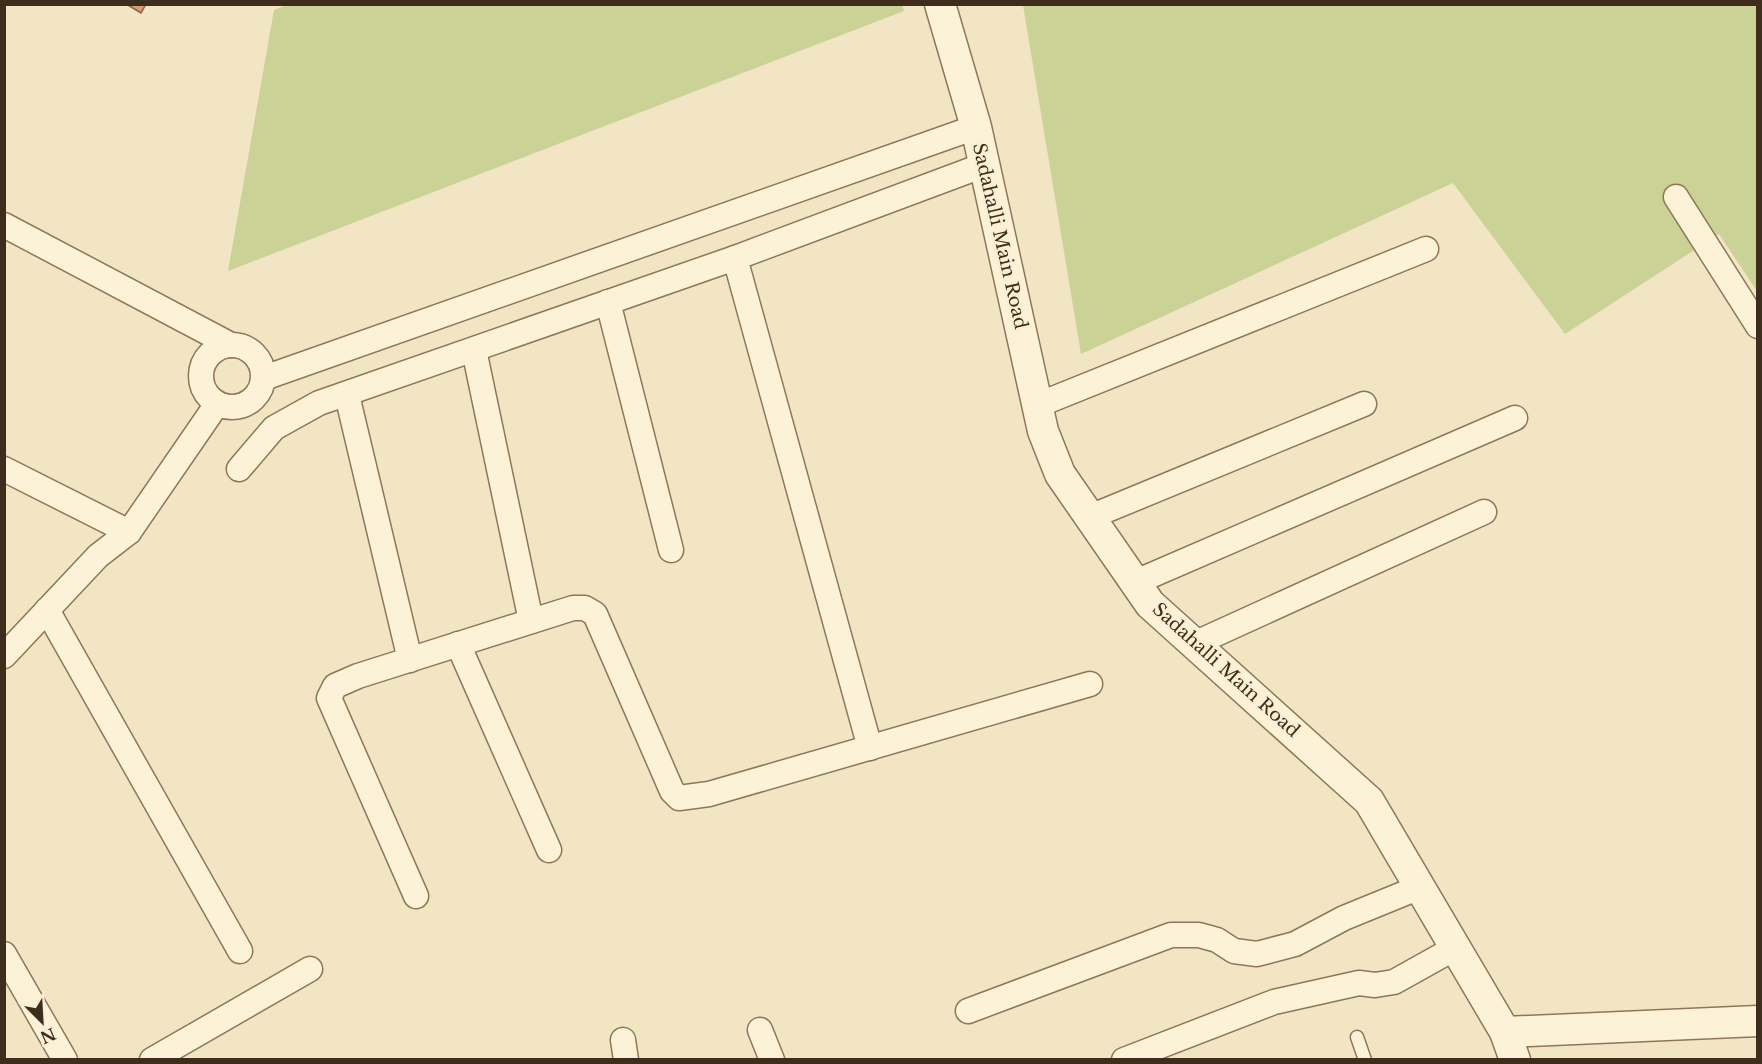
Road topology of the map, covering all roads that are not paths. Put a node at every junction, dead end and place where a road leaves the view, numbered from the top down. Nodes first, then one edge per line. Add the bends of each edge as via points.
1 (940, 4) edge
2 (976, 127) junction
3 (984, 165) junction
4 (1676, 197) dead end
5 (4, 225) edge
6 (1426, 249) dead end
7 (735, 258) junction
8 (608, 302) junction
9 (1758, 326) edge
10 (231, 345) junction
11 (474, 350) junction
12 (264, 378) junction
13 (347, 395) junction
14 (217, 404) junction
15 (1364, 404) dead end
16 (1038, 405) junction
17 (1515, 418) dead end
18 (4, 469) edge
19 (239, 469) dead end
20 (1484, 512) dead end
21 (1090, 517) junction
22 (129, 532) junction
23 (671, 550) dead end
24 (1136, 582) junction
25 (47, 610) junction
26 (531, 621) junction
27 (1194, 644) junction
28 (458, 645) junction
29 (4, 656) edge
30 (410, 660) junction
31 (1090, 684) dead end
32 (870, 748) junction
33 (549, 850) dead end
34 (1420, 887) junction
35 (416, 896) dead end
36 (1455, 948) junction
37 (240, 951) dead end
38 (4, 954) edge
39 (310, 969) dead end
40 (968, 1011) dead end
41 (1758, 1022) edge
42 (760, 1030) dead end
43 (1357, 1037) dead end
44 (1510, 1046) edge
45 (65, 1059) edge
46 (152, 1059) edge
47 (772, 1059) edge
48 (1124, 1059) edge
49 (1365, 1059) edge

1 - 2 street, Sadahalli Main Road
2 - 3 street, Sadahalli Main Road
2 - 12 street
3 - 7 street
3 - 16 street, Sadahalli Main Road
4 - 9 street
5 - 10 street
6 - 16 street
7 - 8 street
7 - 32 street
8 - 11 street
8 - 23 street
10 - 12 street via 251,351 258,358
10 - 14 street via 212,352 201,370 203,390
11 - 13 street
11 - 26 street
12 - 14 street via 261,389 247,404 237,408
13 - 19 street via 319,403 274,428
13 - 30 street
14 - 22 street
15 - 21 street
16 - 21 street, Sadahalli Main Road via 1051,455
17 - 24 street
18 - 22 street
20 - 27 street
21 - 24 street, Sadahalli Main Road
22 - 25 street via 98,556
24 - 27 street, Sadahalli Main Road via 1150,604
25 - 29 street
25 - 37 street
26 - 28 street
26 - 32 street via 573,608 585,608 595,614 672,791 679,798 709,794
27 - 34 street, Sadahalli Main Road via 1369,801
28 - 30 street
28 - 33 street
30 - 35 street via 335,686 329,698
31 - 32 street
34 - 36 street, Sadahalli Main Road
34 - 40 street via 1344,918 1295,944 1257,954 1234,951 1199,935 1172,935
36 - 44 street, Sadahalli Main Road
36 - 48 street via 1394,982 1359,984 1274,1002
38 - 45 street
39 - 46 street
41 - 44 street
42 - 47 street
43 - 49 lane

